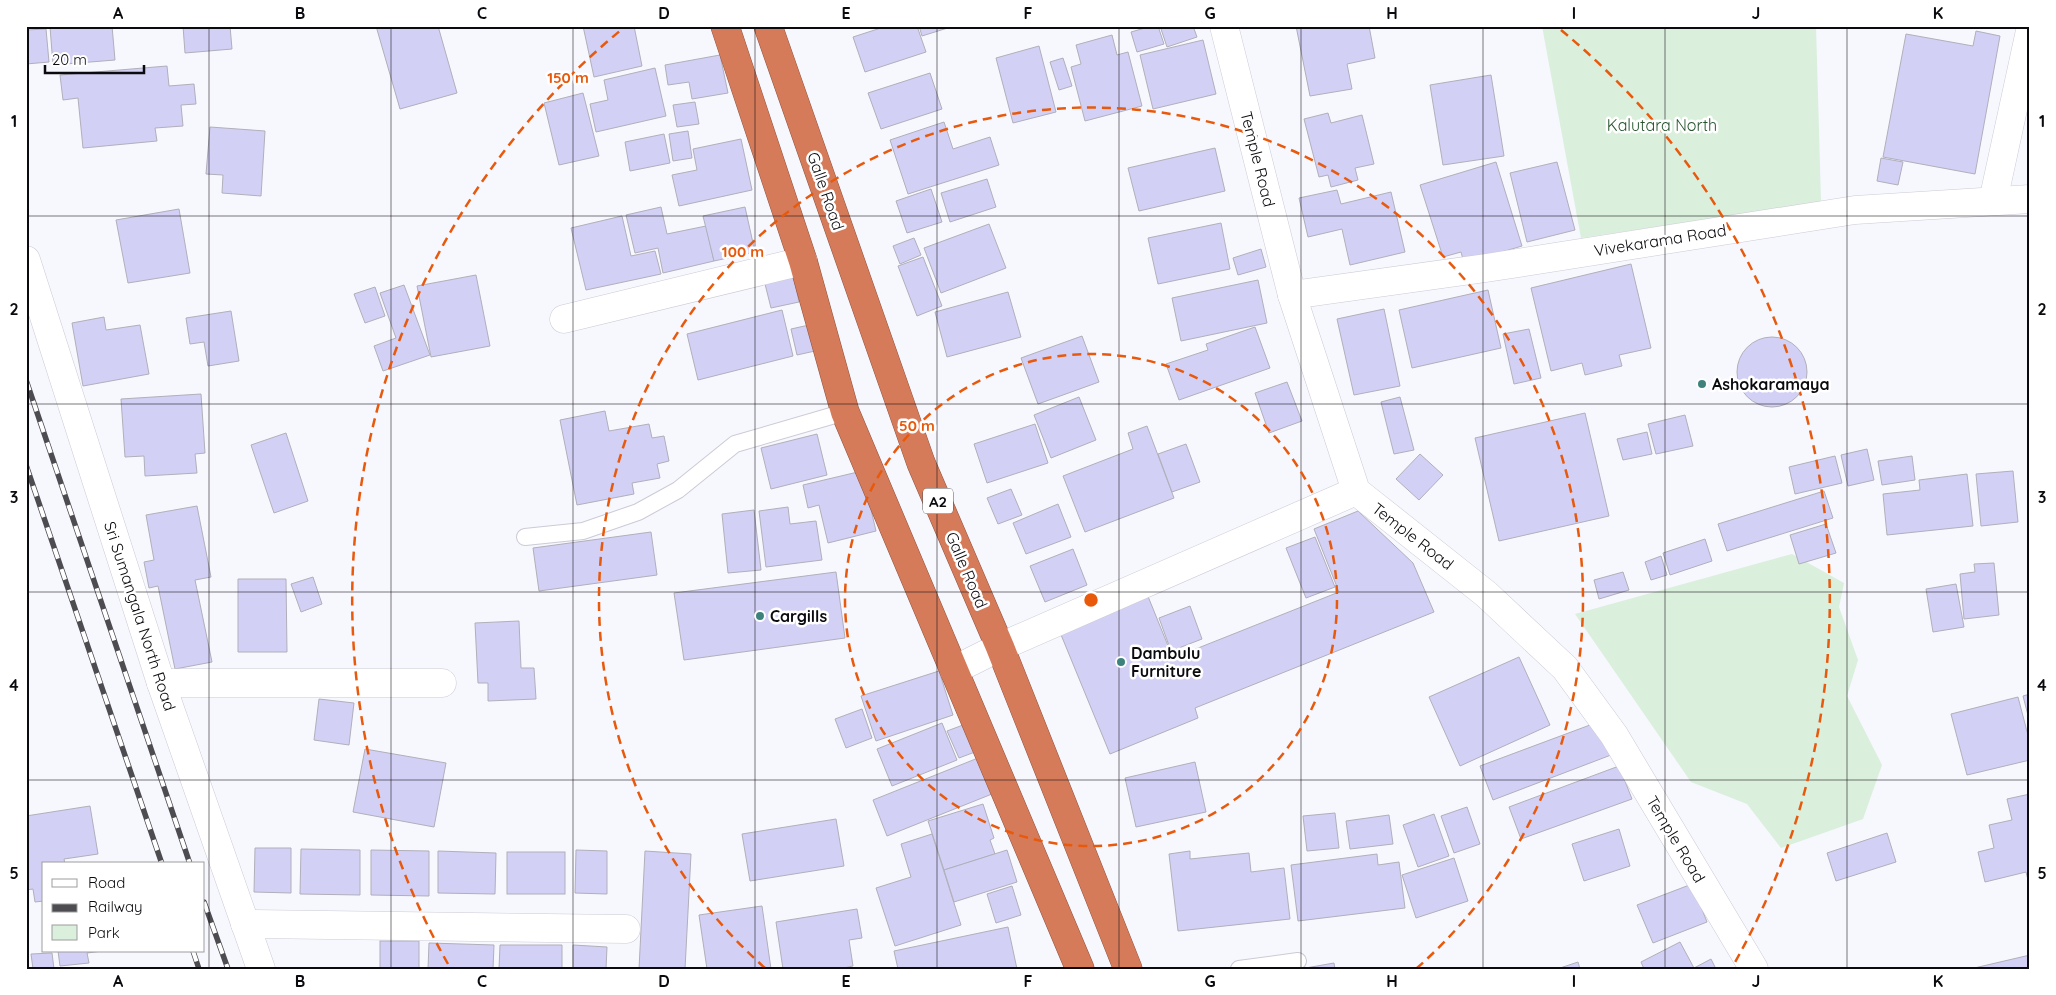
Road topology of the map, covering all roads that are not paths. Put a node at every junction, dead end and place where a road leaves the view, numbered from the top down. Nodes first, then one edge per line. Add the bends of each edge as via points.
1 (725, 26) edge
2 (768, 26) edge
3 (1224, 26) edge
4 (2030, 31) edge
5 (2030, 199) edge
6 (1993, 201) junction
7 (26, 260) edge
8 (804, 261) junction
9 (1292, 295) junction
10 (564, 319) dead end
11 (845, 412) junction
12 (1356, 491) junction
13 (526, 537) dead end
14 (1000, 647) junction
15 (954, 670) junction
16 (161, 683) junction
17 (442, 683) dead end
18 (245, 924) junction
19 (626, 929) dead end
20 (1298, 961) dead end
21 (261, 969) edge
22 (1080, 969) edge
23 (1128, 969) edge
24 (1239, 969) edge
25 (1754, 969) edge

1 - 8 highway
2 - 14 highway, Galle Road / A2 via 922,463
3 - 9 street, Temple Road
4 - 6 street
5 - 6 street, Vivekarama Road
6 - 9 street, Vivekarama Road via 1855,210
7 - 16 street, Sri Sumangala North Road
8 - 10 street
8 - 11 highway
9 - 12 street, Temple Road
11 - 13 lane via 735,444 678,490 638,512 583,531
11 - 15 highway
12 - 14 street
12 - 25 street, Temple Road via 1486,594 1565,668 1614,734
14 - 15 street
14 - 23 highway, Galle Road / A2
15 - 22 highway
16 - 17 street
16 - 18 street, Sri Sumangala North Road
18 - 19 street
18 - 21 street, Sri Sumangala North Road
20 - 24 lane

